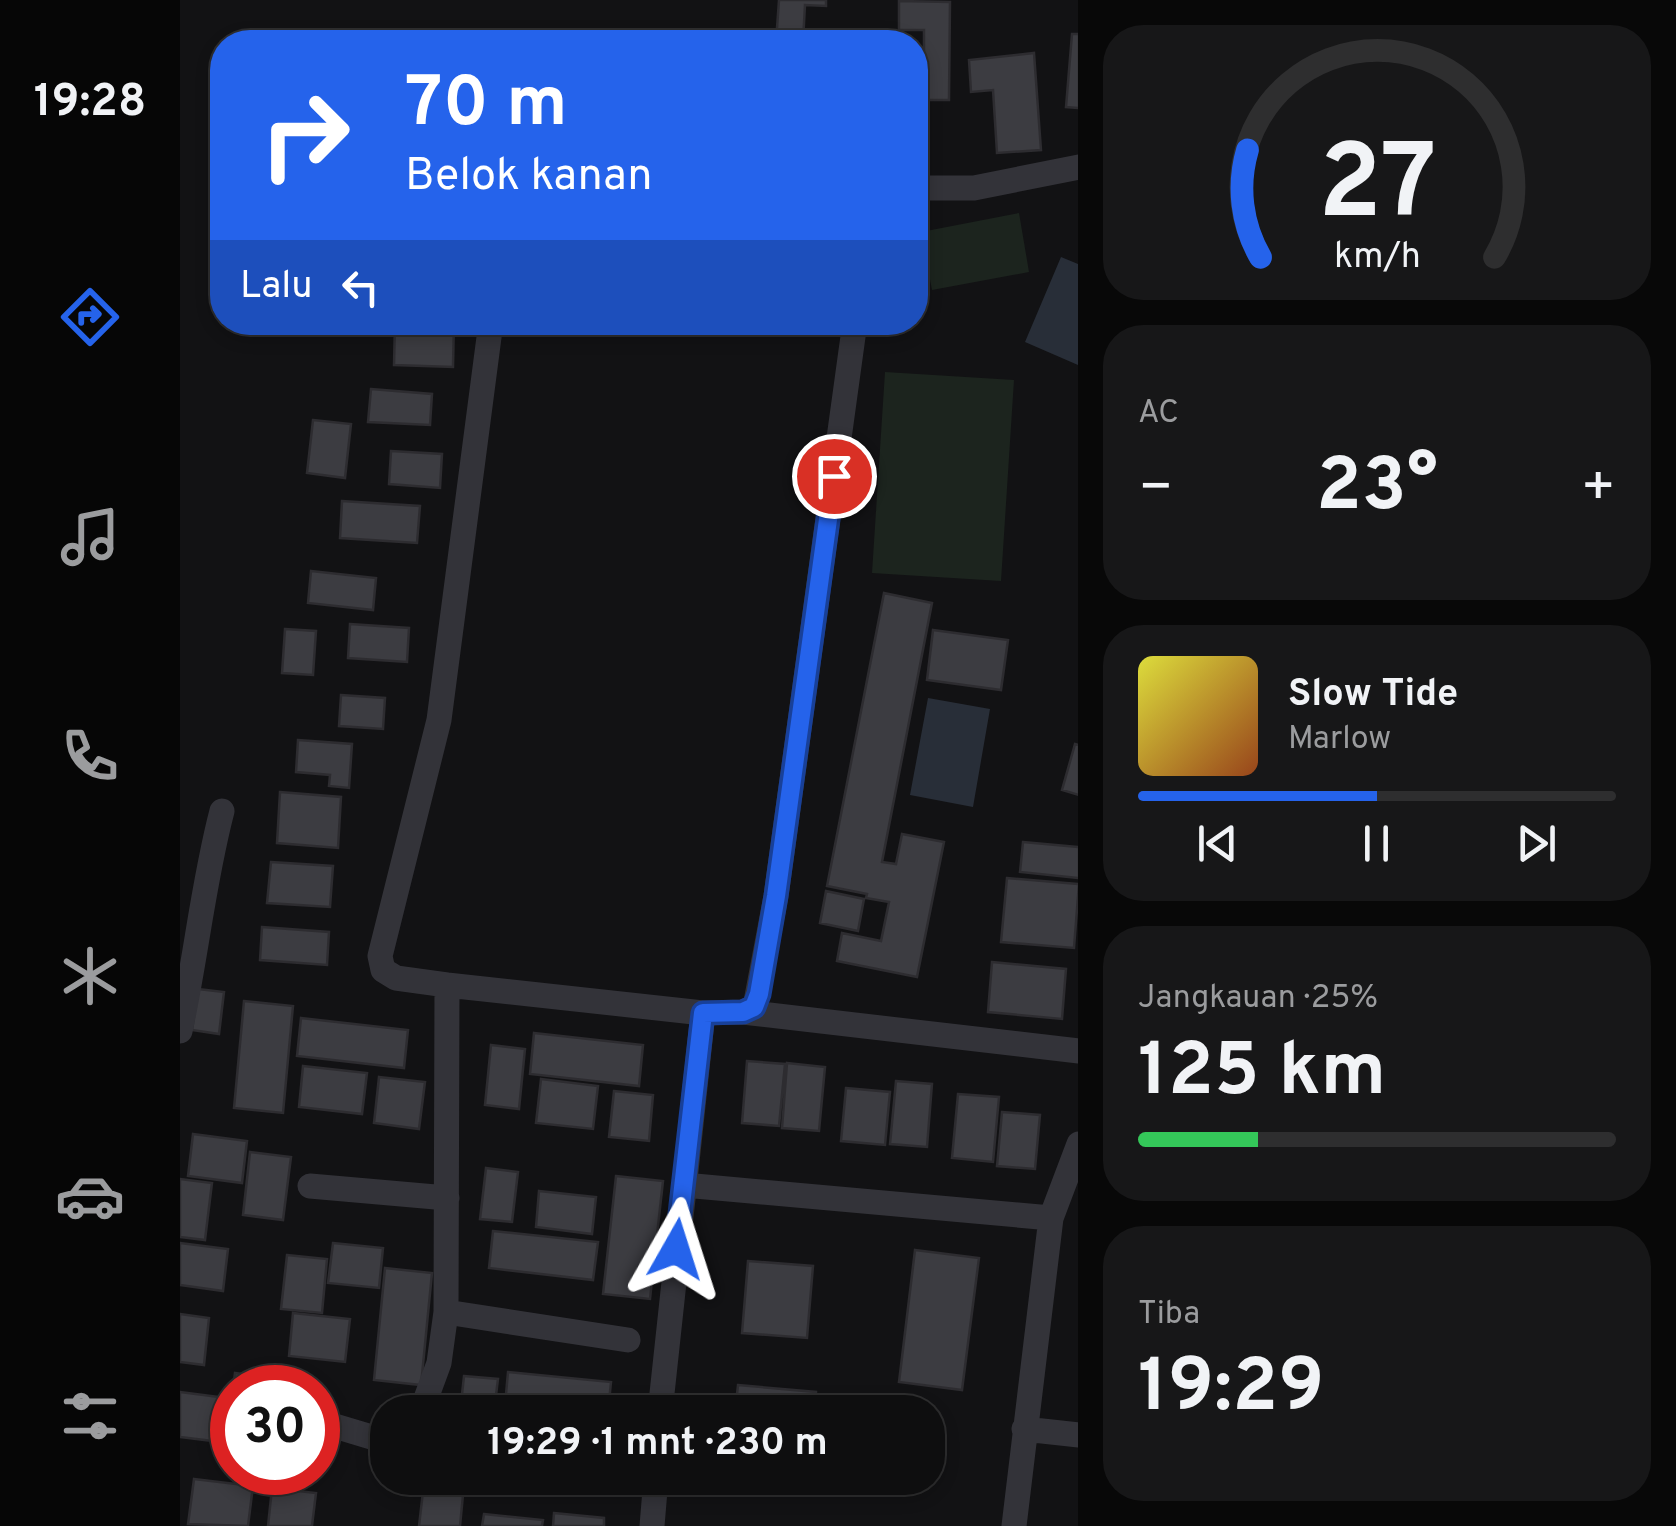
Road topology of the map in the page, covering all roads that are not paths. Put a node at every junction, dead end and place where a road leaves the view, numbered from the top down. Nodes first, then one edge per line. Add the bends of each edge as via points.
1 (1078, 167) edge
2 (928, 188) edge
3 (489, 335) edge
4 (853, 335) edge
5 (222, 811) dead end
6 (447, 985) junction
7 (743, 1012) junction
8 (703, 1013) junction
9 (180, 1031) edge
10 (1078, 1051) edge
11 (1078, 1144) edge
12 (684, 1185) junction
13 (310, 1186) dead end
14 (446, 1198) junction
15 (1052, 1218) junction
16 (446, 1312) junction
17 (628, 1340) dead end
18 (428, 1395) edge
19 (662, 1395) edge
20 (340, 1428) edge
21 (1024, 1429) junction
22 (1078, 1435) edge
23 (370, 1437) edge
24 (655, 1495) edge
25 (652, 1526) edge
26 (1014, 1526) edge

1 - 2 street via 974,188
3 - 6 street via 440,720 380,956 383,970 396,978
4 - 7 street via 776,896 759,994
5 - 9 street
6 - 8 street
6 - 14 street
7 - 8 street
7 - 10 street
8 - 12 street
11 - 15 street
12 - 15 street
12 - 19 street
13 - 14 street
14 - 16 street
15 - 21 street
16 - 17 street
16 - 18 street
20 - 23 street
21 - 22 street
21 - 26 street
24 - 25 street

